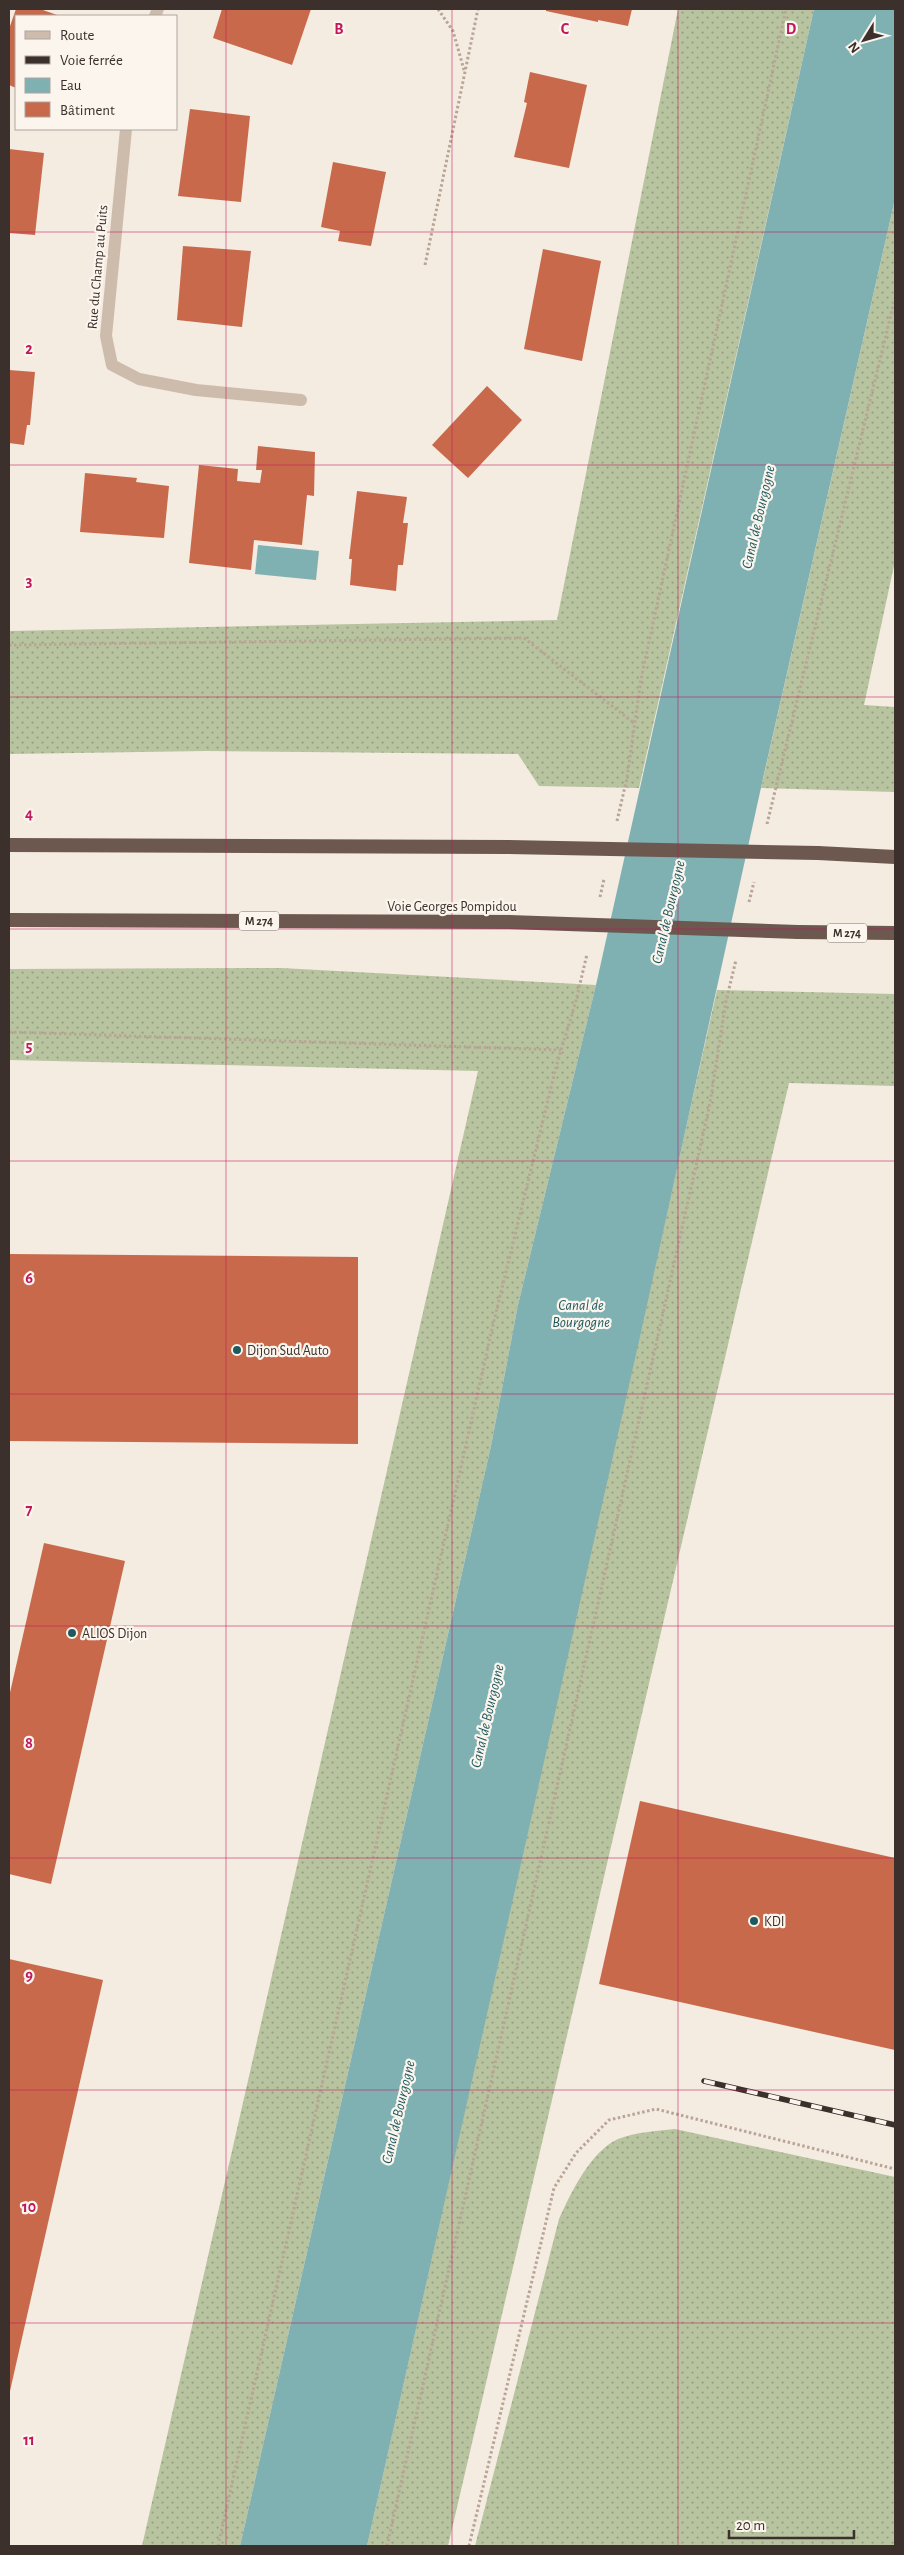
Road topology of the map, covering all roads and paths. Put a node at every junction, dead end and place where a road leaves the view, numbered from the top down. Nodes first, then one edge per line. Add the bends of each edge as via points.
1 (438, 9) edge
2 (478, 9) edge
3 (786, 9) edge
4 (464, 71) junction
5 (126, 130) edge
6 (425, 264) dead end
7 (895, 298) edge
8 (301, 400) dead end
9 (9, 645) edge
10 (635, 723) junction
11 (616, 826) dead end
12 (766, 830) dead end
13 (9, 845) edge
14 (895, 857) edge
15 (605, 875) dead end
16 (754, 878) dead end
17 (598, 904) dead end
18 (748, 906) dead end
19 (9, 920) edge
20 (895, 934) edge
21 (587, 953) dead end
22 (737, 954) dead end
23 (9, 1032) edge
24 (561, 1050) junction
25 (895, 2169) edge
26 (218, 2546) edge
27 (387, 2546) edge
28 (469, 2546) edge

1 - 4 path via 453,30
2 - 4 path
3 - 10 path via 643,669
4 - 6 path
5 - 8 street, Rue du Champ au Puits via 106,336 112,365 139,379 196,390
7 - 12 path
9 - 10 path via 524,638
10 - 11 path
13 - 14 highway, bridge via 508,847
15 - 17 path
16 - 18 path
19 - 20 highway, Voie Georges Pompidou / M 274, bridge via 509,922
21 - 24 path
22 - 27 path via 710,1103
23 - 24 path
24 - 26 path via 490,1339
25 - 28 path via 656,2109 609,2120 576,2154 554,2188

